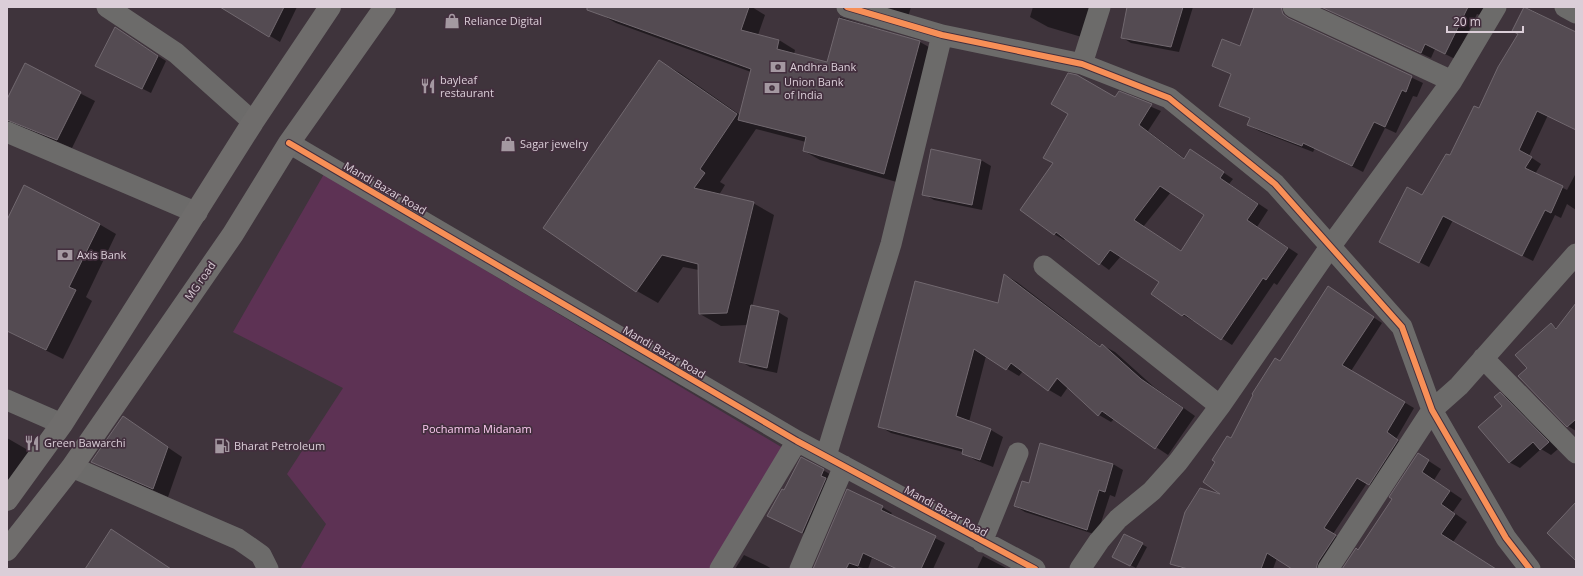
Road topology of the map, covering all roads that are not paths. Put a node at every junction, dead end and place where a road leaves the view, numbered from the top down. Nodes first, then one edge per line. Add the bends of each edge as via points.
1 (108, 7) edge
2 (330, 7) edge
3 (385, 7) edge
4 (847, 7) edge
5 (1100, 7) edge
6 (1293, 7) edge
7 (1496, 7) edge
8 (1565, 7) edge
9 (1576, 12) edge
10 (942, 35) junction
11 (1082, 64) junction
12 (1452, 81) junction
13 (253, 122) junction
14 (7, 132) edge
15 (289, 143) junction
16 (197, 212) junction
17 (1330, 247) junction
18 (1576, 254) edge
19 (1044, 266) dead end
20 (1483, 358) junction
21 (7, 400) edge
22 (1220, 406) junction
23 (1432, 410) junction
24 (62, 424) junction
25 (797, 441) junction
26 (1018, 453) dead end
27 (1576, 453) edge
28 (826, 456) junction
29 (844, 466) junction
30 (72, 467) junction
31 (7, 500) edge
32 (982, 542) junction
33 (7, 550) edge
34 (268, 569) edge
35 (720, 569) edge
36 (800, 569) edge
37 (1035, 569) edge
38 (1080, 569) edge
39 (1328, 569) edge
40 (1530, 569) edge

1 - 13 street via 176,52
2 - 13 main road
3 - 15 main road, MG road
4 - 10 street
5 - 11 street
6 - 12 street
7 - 12 street
8 - 9 street
10 - 11 street
10 - 28 street via 891,244
11 - 17 street via 1170,98 1275,184
12 - 17 street
13 - 16 main road
14 - 16 street
15 - 25 street, Mandi Bazar Road
15 - 30 main road, MG road via 233,234
16 - 24 main road
17 - 22 street
17 - 23 street via 1402,327
18 - 20 street
19 - 22 street
20 - 23 street via 1459,386
20 - 27 street
21 - 24 street
22 - 38 street via 1178,462 1152,491 1118,519
23 - 39 street
23 - 40 street via 1506,538
24 - 31 main road
25 - 28 street, Mandi Bazar Road
25 - 35 street
26 - 32 street
28 - 29 street, Mandi Bazar Road
29 - 32 street, Mandi Bazar Road
29 - 36 street
30 - 33 main road, MG road
30 - 34 street via 238,539 261,555
32 - 37 street, Mandi Bazar Road

